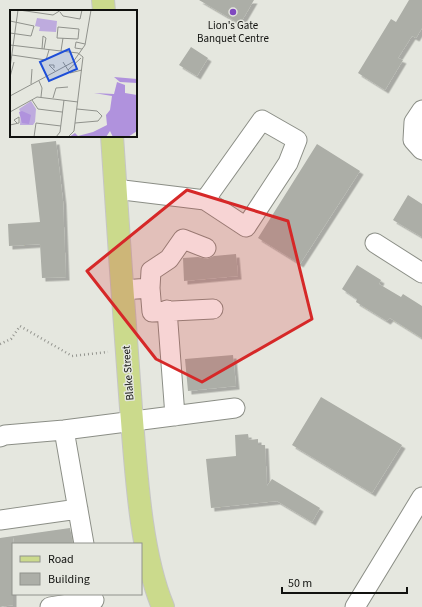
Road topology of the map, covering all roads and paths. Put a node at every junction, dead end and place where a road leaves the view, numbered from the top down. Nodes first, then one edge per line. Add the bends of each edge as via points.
1 (103, 0) edge
2 (104, 10) edge
3 (422, 110) edge
4 (112, 137) edge
5 (422, 150) edge
6 (115, 189) junction
7 (205, 200) junction
8 (375, 243) dead end
9 (206, 248) dead end
10 (422, 273) edge
11 (150, 288) junction
12 (123, 290) junction
13 (213, 309) dead end
14 (167, 310) junction
15 (0, 344) edge
16 (126, 350) junction
17 (235, 408) dead end
18 (175, 416) junction
19 (132, 421) junction
20 (64, 430) junction
21 (0, 437) edge
22 (422, 497) edge
23 (78, 509) junction
24 (0, 520) edge
25 (84, 543) edge
26 (94, 600) edge
27 (50, 607) edge
28 (163, 607) edge
29 (355, 607) edge

1 - 2 main road
3 - 5 street via 414,122 413,140
4 - 6 main road, Blake Street
6 - 7 street
6 - 12 main road, Blake Street
7 - 7 street via 262,120 297,140 288,163 246,227
8 - 10 street
9 - 11 street via 183,239 169,259 151,271
11 - 12 street
11 - 14 street via 152,312
12 - 16 main road, Blake Street
13 - 14 street
14 - 18 street
15 - 16 path via 11,339 20,326 72,356
16 - 19 main road, Blake Street
17 - 18 street
18 - 19 street
19 - 20 street
19 - 28 main road, Blake Street via 145,537
20 - 21 street
20 - 23 street
22 - 29 street
23 - 24 street
23 - 25 street
26 - 27 street

